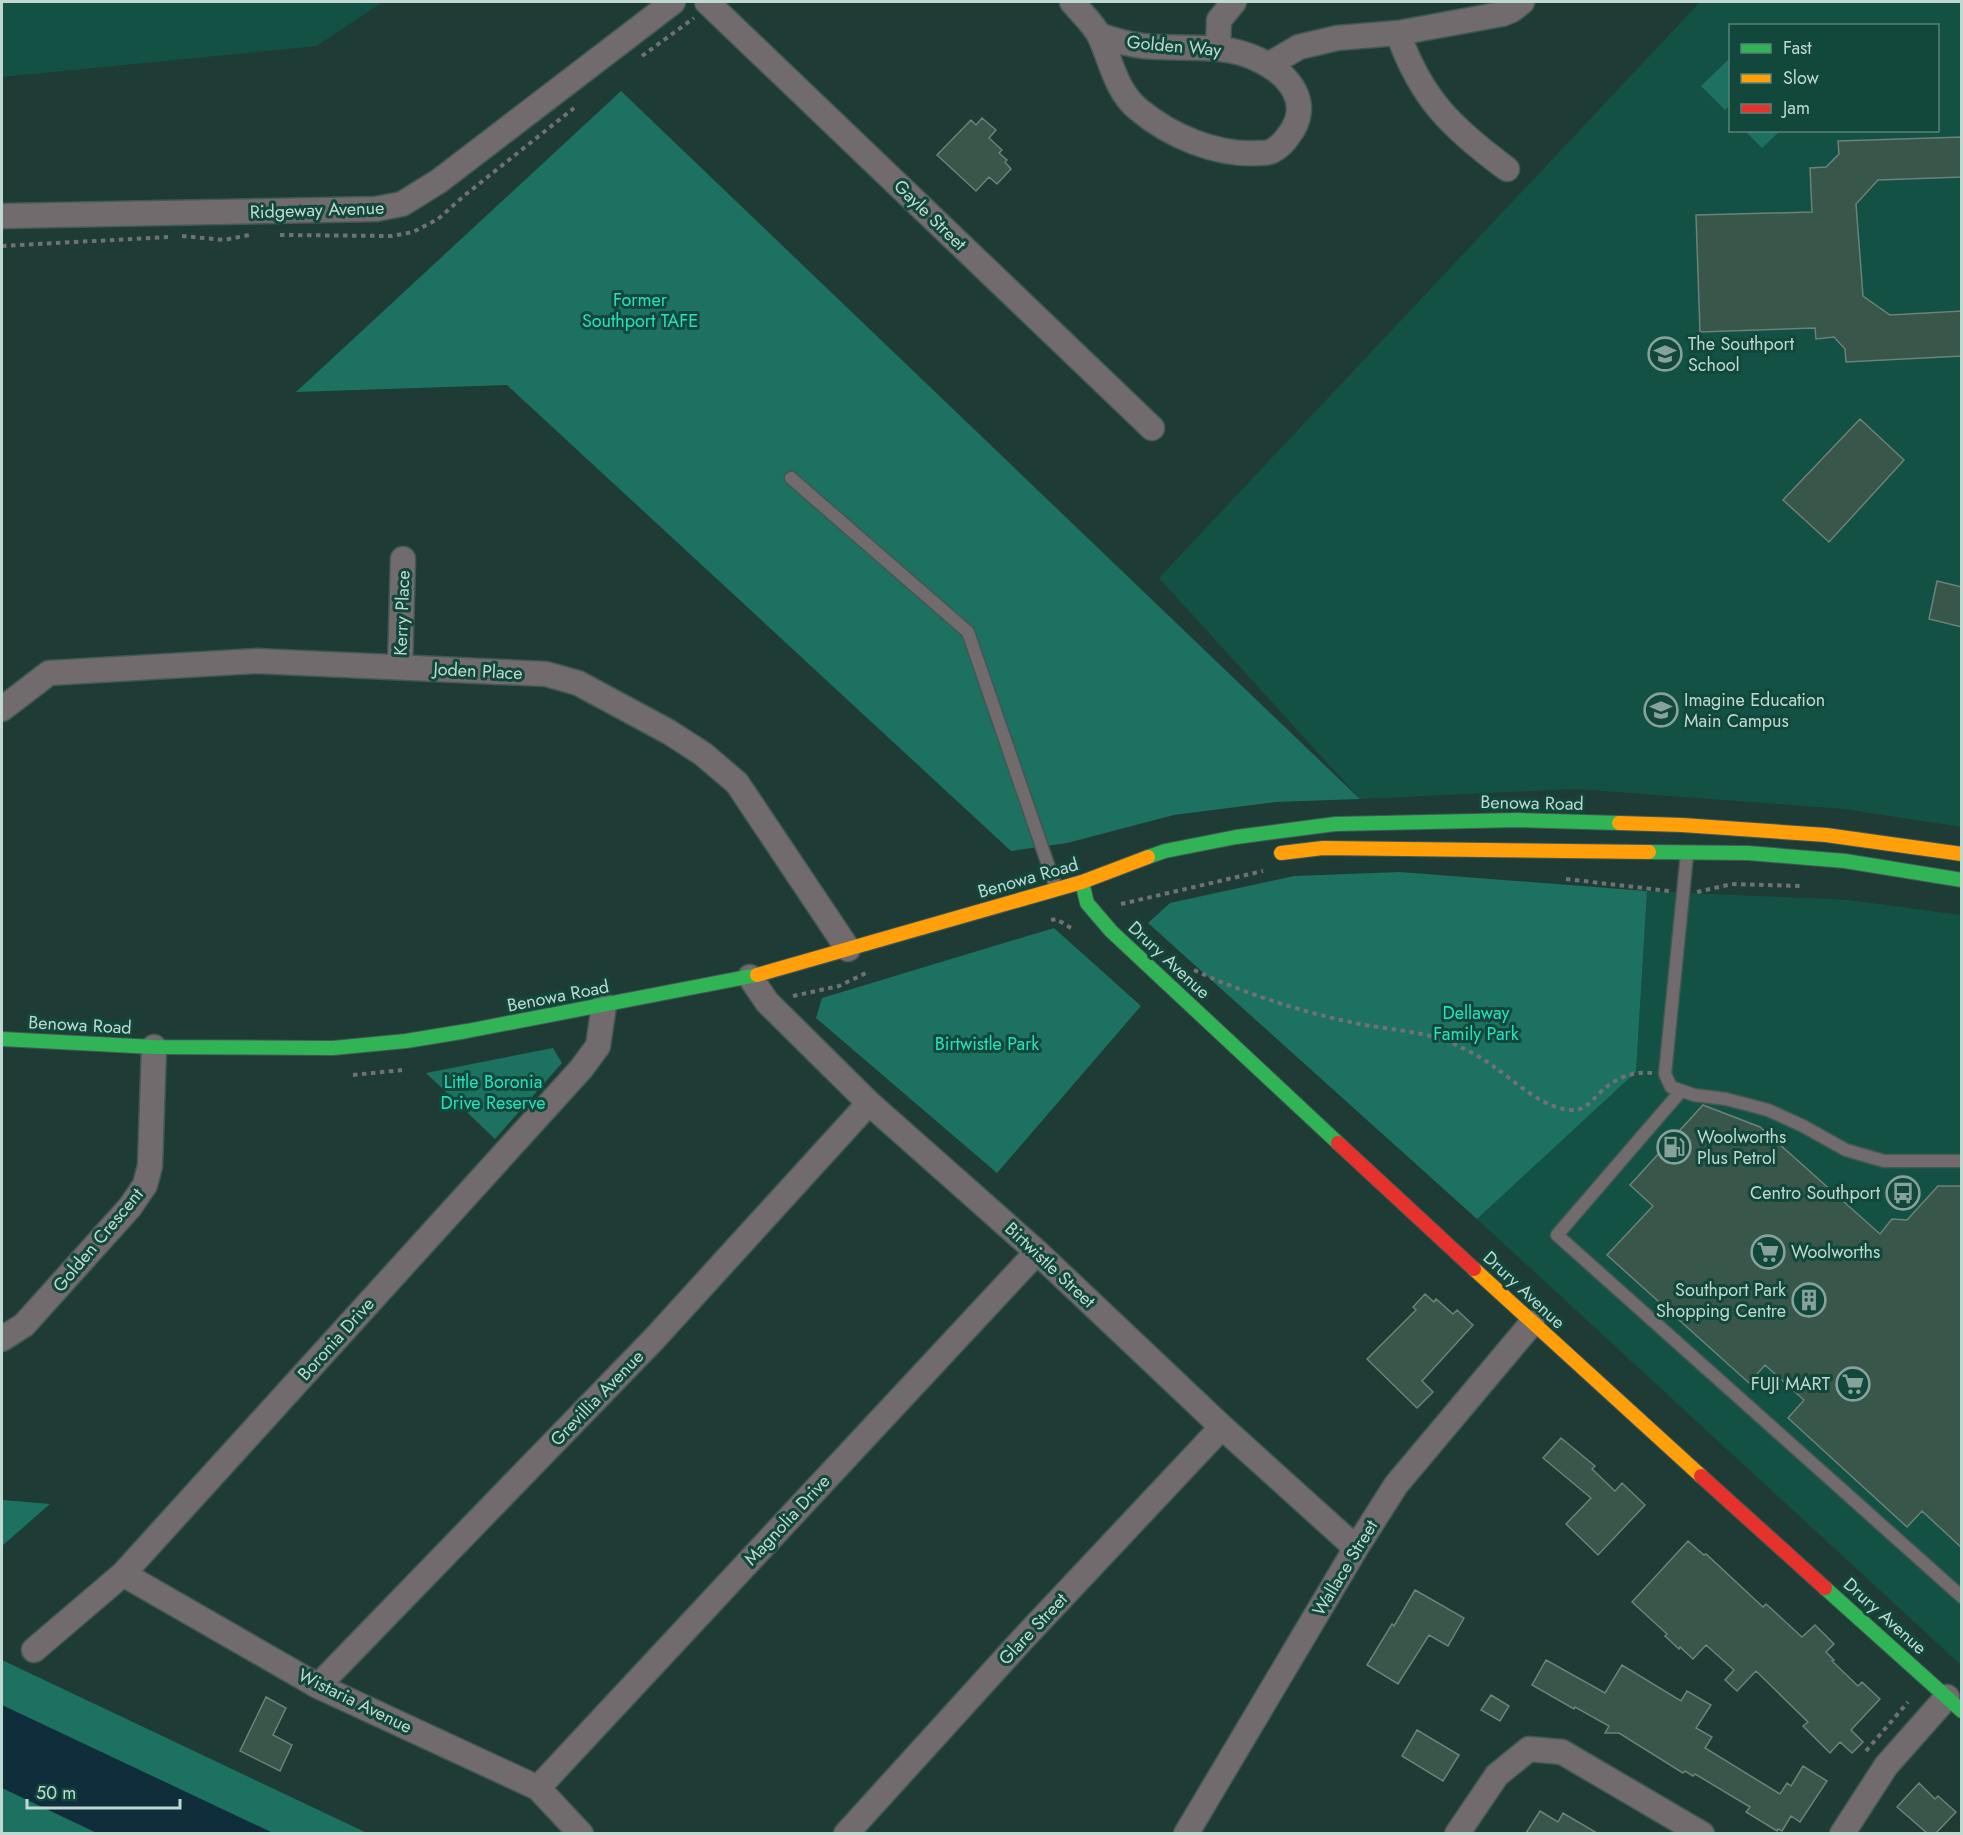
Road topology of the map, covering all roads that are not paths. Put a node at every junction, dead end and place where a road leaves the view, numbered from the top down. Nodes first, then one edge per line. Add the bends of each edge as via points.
1 (674, 2) edge
2 (707, 2) edge
3 (1071, 2) edge
4 (1234, 2) edge
5 (1522, 2) edge
6 (1398, 33) junction
7 (1099, 35) junction
8 (1218, 49) junction
9 (1268, 65) junction
10 (1507, 169) dead end
11 (2, 216) edge
12 (1152, 428) dead end
13 (791, 478) dead end
14 (403, 559) dead end
15 (400, 667) junction
16 (2, 709) edge
17 (1687, 839) junction
18 (1269, 854) dead end
19 (1962, 854) edge
20 (1150, 871) dead end
21 (1106, 872) junction
22 (1962, 880) edge
23 (1082, 882) junction
24 (1056, 889) junction
25 (848, 950) junction
26 (750, 977) junction
27 (604, 1005) junction
28 (2, 1039) edge
29 (154, 1047) junction
30 (1681, 1091) junction
31 (869, 1103) junction
32 (1962, 1161) edge
33 (1037, 1252) junction
34 (1532, 1323) junction
35 (2, 1339) edge
36 (1222, 1427) junction
37 (1356, 1548) junction
38 (123, 1574) junction
39 (1962, 1597) edge
40 (34, 1650) dead end
41 (318, 1686) junction
42 (1954, 1704) edge
43 (538, 1788) junction
44 (581, 1833) edge
45 (846, 1833) edge
46 (1186, 1833) edge
47 (1457, 1833) edge
48 (1702, 1833) edge
49 (1842, 1833) edge

1 - 11 street, Ridgeway Avenue via 439,181 402,204 376,210
2 - 12 street, Gayle Street
3 - 7 street, Golden Way
4 - 8 street via 1219,20
5 - 6 street via 1502,15
6 - 9 street via 1337,38 1299,47
6 - 10 street via 1409,62 1435,105
7 - 8 street, Golden Way via 1145,46
7 - 9 street, Golden Way via 1121,90 1137,108 1194,142 1222,150 1246,154 1271,152 1299,119 1297,96 1290,83
8 - 9 street, Golden Way
13 - 24 lane via 968,632
14 - 15 street, Kerry Place
15 - 16 street, Joden Place via 257,661 49,673
15 - 25 street, Joden Place via 546,674 578,683 686,743 737,783
17 - 18 main road, Benowa Road via 1323,848
17 - 19 main road, Benowa Road via 1826,835
17 - 21 main road, Benowa Road via 1519,819 1335,824 1164,851
17 - 22 main road, Benowa Road via 1748,854 1845,861
17 - 30 lane via 1665,1074 1671,1087
20 - 21 main road, Benowa Road
21 - 23 main road, Benowa Road
23 - 24 main road, Benowa Road
23 - 34 main road, Drury Avenue via 1088,903 1111,931
24 - 25 main road, Benowa Road
25 - 26 main road, Benowa Road
26 - 27 main road, Benowa Road
26 - 31 street, Birtwistle Street via 767,1002
27 - 29 main road, Benowa Road via 467,1032 368,1046
27 - 38 street, Boronia Drive via 601,1035 592,1056
28 - 29 main road, Benowa Road
29 - 35 street, Golden Crescent via 150,1166 145,1185 130,1207 24,1325
30 - 32 lane via 1768,1110 1846,1150 1884,1161
30 - 39 lane via 1557,1235
31 - 33 street, Birtwistle Street
31 - 41 street, Grevillia Avenue via 655,1338
33 - 36 street, Birtwistle Street
33 - 43 street, Magnolia Drive
34 - 37 street, Wallace Street via 1396,1485
34 - 42 main road, Drury Avenue
36 - 37 street, Birtwistle Street
36 - 45 street, Glare Street
37 - 46 street, Wallace Street
38 - 40 street, Boronia Drive
38 - 41 street, Wistaria Avenue
41 - 43 street, Wistaria Avenue
42 - 49 street via 1886,1766
43 - 44 street, Wistaria Avenue
47 - 48 street via 1497,1775 1529,1749 1562,1752

